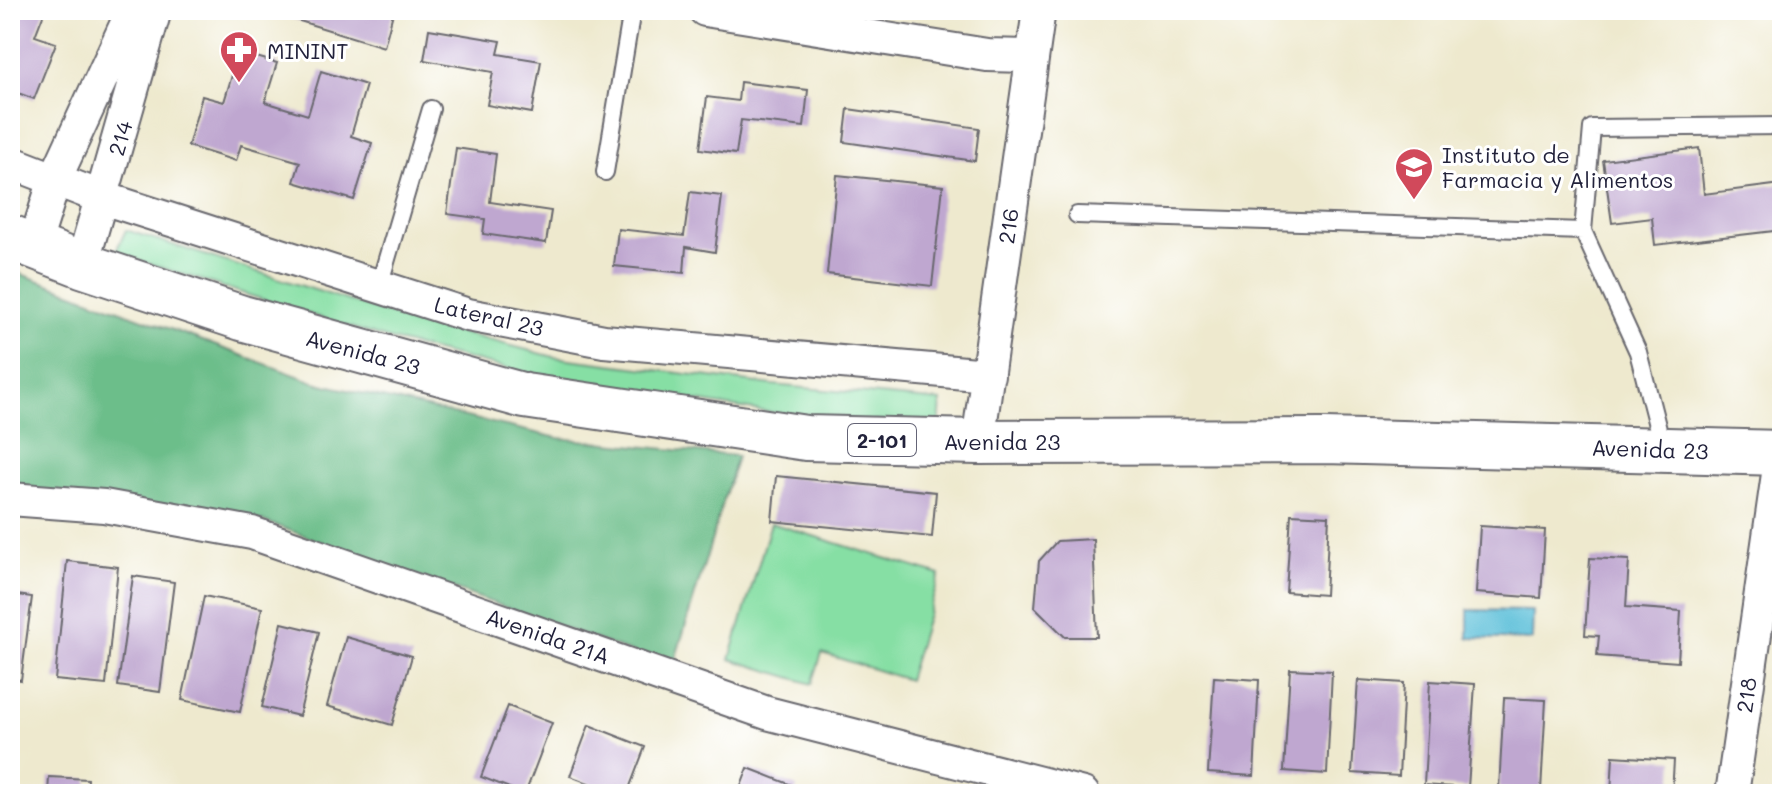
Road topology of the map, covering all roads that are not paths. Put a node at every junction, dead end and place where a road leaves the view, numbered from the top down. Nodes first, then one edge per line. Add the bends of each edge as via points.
1 (133, 10) edge
2 (155, 10) edge
3 (632, 10) edge
4 (705, 10) edge
5 (1039, 10) edge
6 (1032, 56) junction
7 (431, 109) dead end
8 (1782, 126) edge
9 (10, 162) edge
10 (605, 172) dead end
11 (55, 179) junction
12 (103, 198) junction
13 (1077, 215) dead end
14 (1583, 231) junction
15 (22, 242) edge
16 (82, 265) junction
17 (379, 286) junction
18 (988, 375) junction
19 (978, 442) junction
20 (1663, 450) junction
21 (1781, 453) edge
22 (10, 499) edge
23 (1083, 794) edge
24 (1732, 794) edge

1 - 11 street, 214
2 - 12 street, 214
3 - 10 lane
4 - 6 street via 987,55
5 - 6 street, 216
6 - 18 street, 216
7 - 17 lane
8 - 14 lane via 1592,128
9 - 11 street, Lateral 23
11 - 12 street, Lateral 23
11 - 15 street, 214
12 - 16 street, 214
12 - 17 street, Lateral 23
13 - 14 lane
14 - 20 lane via 1638,352
15 - 16 main road, Avenida 23 / 2-101
16 - 19 main road, Avenida 23 / 2-101 via 242,318 525,396 806,438
17 - 18 street, Lateral 23 via 468,315 604,341
18 - 19 street, 216
19 - 20 main road, Avenida 23 / 2-101 via 1325,441
20 - 21 main road, Avenida 23 / 2-101
21 - 24 street, 218
22 - 23 street, Avenida 21A via 104,506 252,533 767,713

